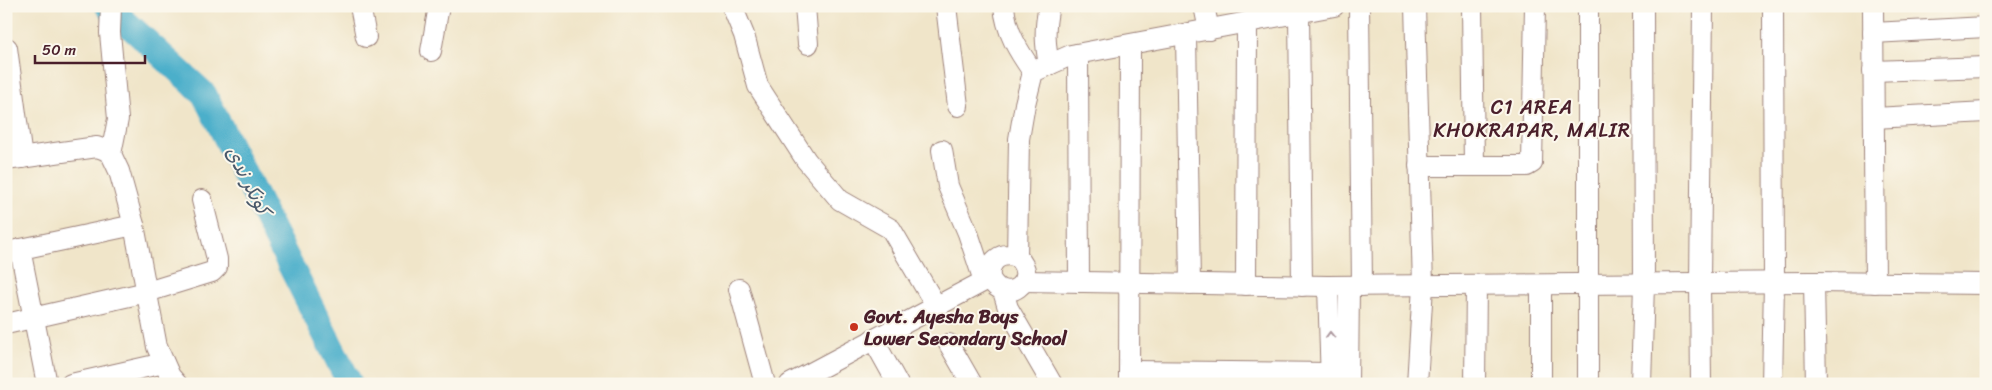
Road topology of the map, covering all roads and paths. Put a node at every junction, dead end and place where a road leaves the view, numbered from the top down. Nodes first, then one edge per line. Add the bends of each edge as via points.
1 (111, 6) edge
2 (360, 6) edge
3 (440, 6) edge
4 (732, 6) edge
5 (805, 6) edge
6 (946, 6) edge
7 (1004, 6) edge
8 (1049, 6) edge
9 (1204, 6) edge
10 (1334, 6) edge
11 (1359, 6) edge
12 (1415, 6) edge
13 (1472, 6) edge
14 (1535, 6) edge
15 (1588, 6) edge
16 (1643, 6) edge
17 (1703, 6) edge
18 (1773, 6) edge
19 (1873, 6) edge
20 (1274, 11) edge
21 (1299, 12) junction
22 (1247, 22) junction
23 (1986, 27) edge
24 (1209, 30) junction
25 (1873, 33) junction
26 (1186, 34) junction
27 (366, 37) dead end
28 (808, 44) dead end
29 (1130, 45) junction
30 (8, 48) dead end
31 (431, 51) dead end
32 (1078, 54) junction
33 (1986, 67) edge
34 (1041, 69) junction
35 (1874, 71) junction
36 (958, 106) dead end
37 (1986, 112) edge
38 (1874, 118) junction
39 (942, 150) dead end
40 (110, 154) junction
41 (14, 159) edge
42 (1420, 166) junction
43 (1474, 166) junction
44 (202, 200) dead end
45 (134, 225) junction
46 (13, 251) edge
47 (1016, 257) junction
48 (1024, 281) junction
49 (1079, 282) junction
50 (1814, 282) junction
51 (992, 283) junction
52 (1130, 283) junction
53 (1700, 283) junction
54 (1774, 283) junction
55 (1875, 283) junction
56 (1190, 284) junction
57 (1587, 284) junction
58 (1644, 284) junction
59 (1986, 284) edge
60 (1246, 285) junction
61 (1476, 285) junction
62 (1540, 285) junction
63 (1302, 286) junction
64 (1328, 286) junction
65 (1356, 286) junction
66 (1423, 286) junction
67 (739, 289) dead end
68 (147, 292) junction
69 (936, 306) junction
70 (35, 318) junction
71 (6, 324) edge
72 (873, 339) junction
73 (949, 344) dead end
74 (164, 363) junction
75 (812, 378) edge
76 (1129, 378) edge
77 (1331, 378) edge
78 (112, 379) edge
79 (47, 384) edge
80 (72, 384) edge
81 (177, 384) edge
82 (765, 384) edge
83 (790, 384) edge
84 (898, 384) edge
85 (972, 384) edge
86 (1052, 384) edge
87 (1348, 384) edge
88 (1417, 384) edge
89 (1475, 384) edge
90 (1541, 384) edge
91 (1588, 384) edge
92 (1641, 384) edge
93 (1701, 384) edge
94 (1772, 384) edge
95 (1816, 384) edge

1 - 40 street via 110,33 118,119
2 - 27 street
3 - 31 street
4 - 69 street via 758,86 806,160 840,200 891,229
5 - 28 street
6 - 36 street
7 - 34 street via 1018,51
8 - 34 street
9 - 24 street
10 - 21 street
11 - 65 street
12 - 42 street
13 - 43 street
14 - 43 street via 1532,163 1527,166
15 - 57 street
16 - 58 street
17 - 53 street
18 - 54 street
19 - 25 street
20 - 21 street
20 - 22 street
21 - 63 street
22 - 24 street
22 - 60 street
23 - 25 street
24 - 26 street
25 - 35 street
26 - 29 street
26 - 56 street
29 - 32 street
29 - 52 street
30 - 41 street
32 - 34 street
32 - 49 street
33 - 35 street
34 - 47 street via 1024,104 1018,139
35 - 38 street
37 - 38 street
38 - 55 street
39 - 51 street via 948,186
40 - 41 street via 97,147
40 - 45 street via 119,171
42 - 43 street
42 - 66 street
44 - 68 street via 217,267 212,272
45 - 46 street
45 - 68 street
46 - 70 street
47 - 48 street via 1025,269
47 - 51 street via 998,257 991,266
48 - 49 street
48 - 51 street via 1016,289
49 - 52 street
50 - 54 street
50 - 55 street
50 - 95 street
51 - 69 street
51 - 86 street
52 - 56 street
52 - 76 street
53 - 54 street
53 - 58 street
53 - 93 street
54 - 94 street
55 - 59 street
56 - 60 street
57 - 58 street
57 - 62 street
57 - 91 street
58 - 92 street
60 - 63 street
61 - 62 street
61 - 66 street
61 - 89 street
62 - 90 street
63 - 64 street
64 - 65 street
77 -> 64 street
65 - 66 street
65 - 87 street
66 - 88 street
67 - 82 street
68 - 70 street
68 - 74 street via 157,347
69 - 72 street
70 - 71 street
70 - 79 street
72 - 75 street
72 - 84 street
73 - 85 street
74 - 78 street
74 - 81 street
75 - 83 street
76 - 77 street
78 - 80 street

